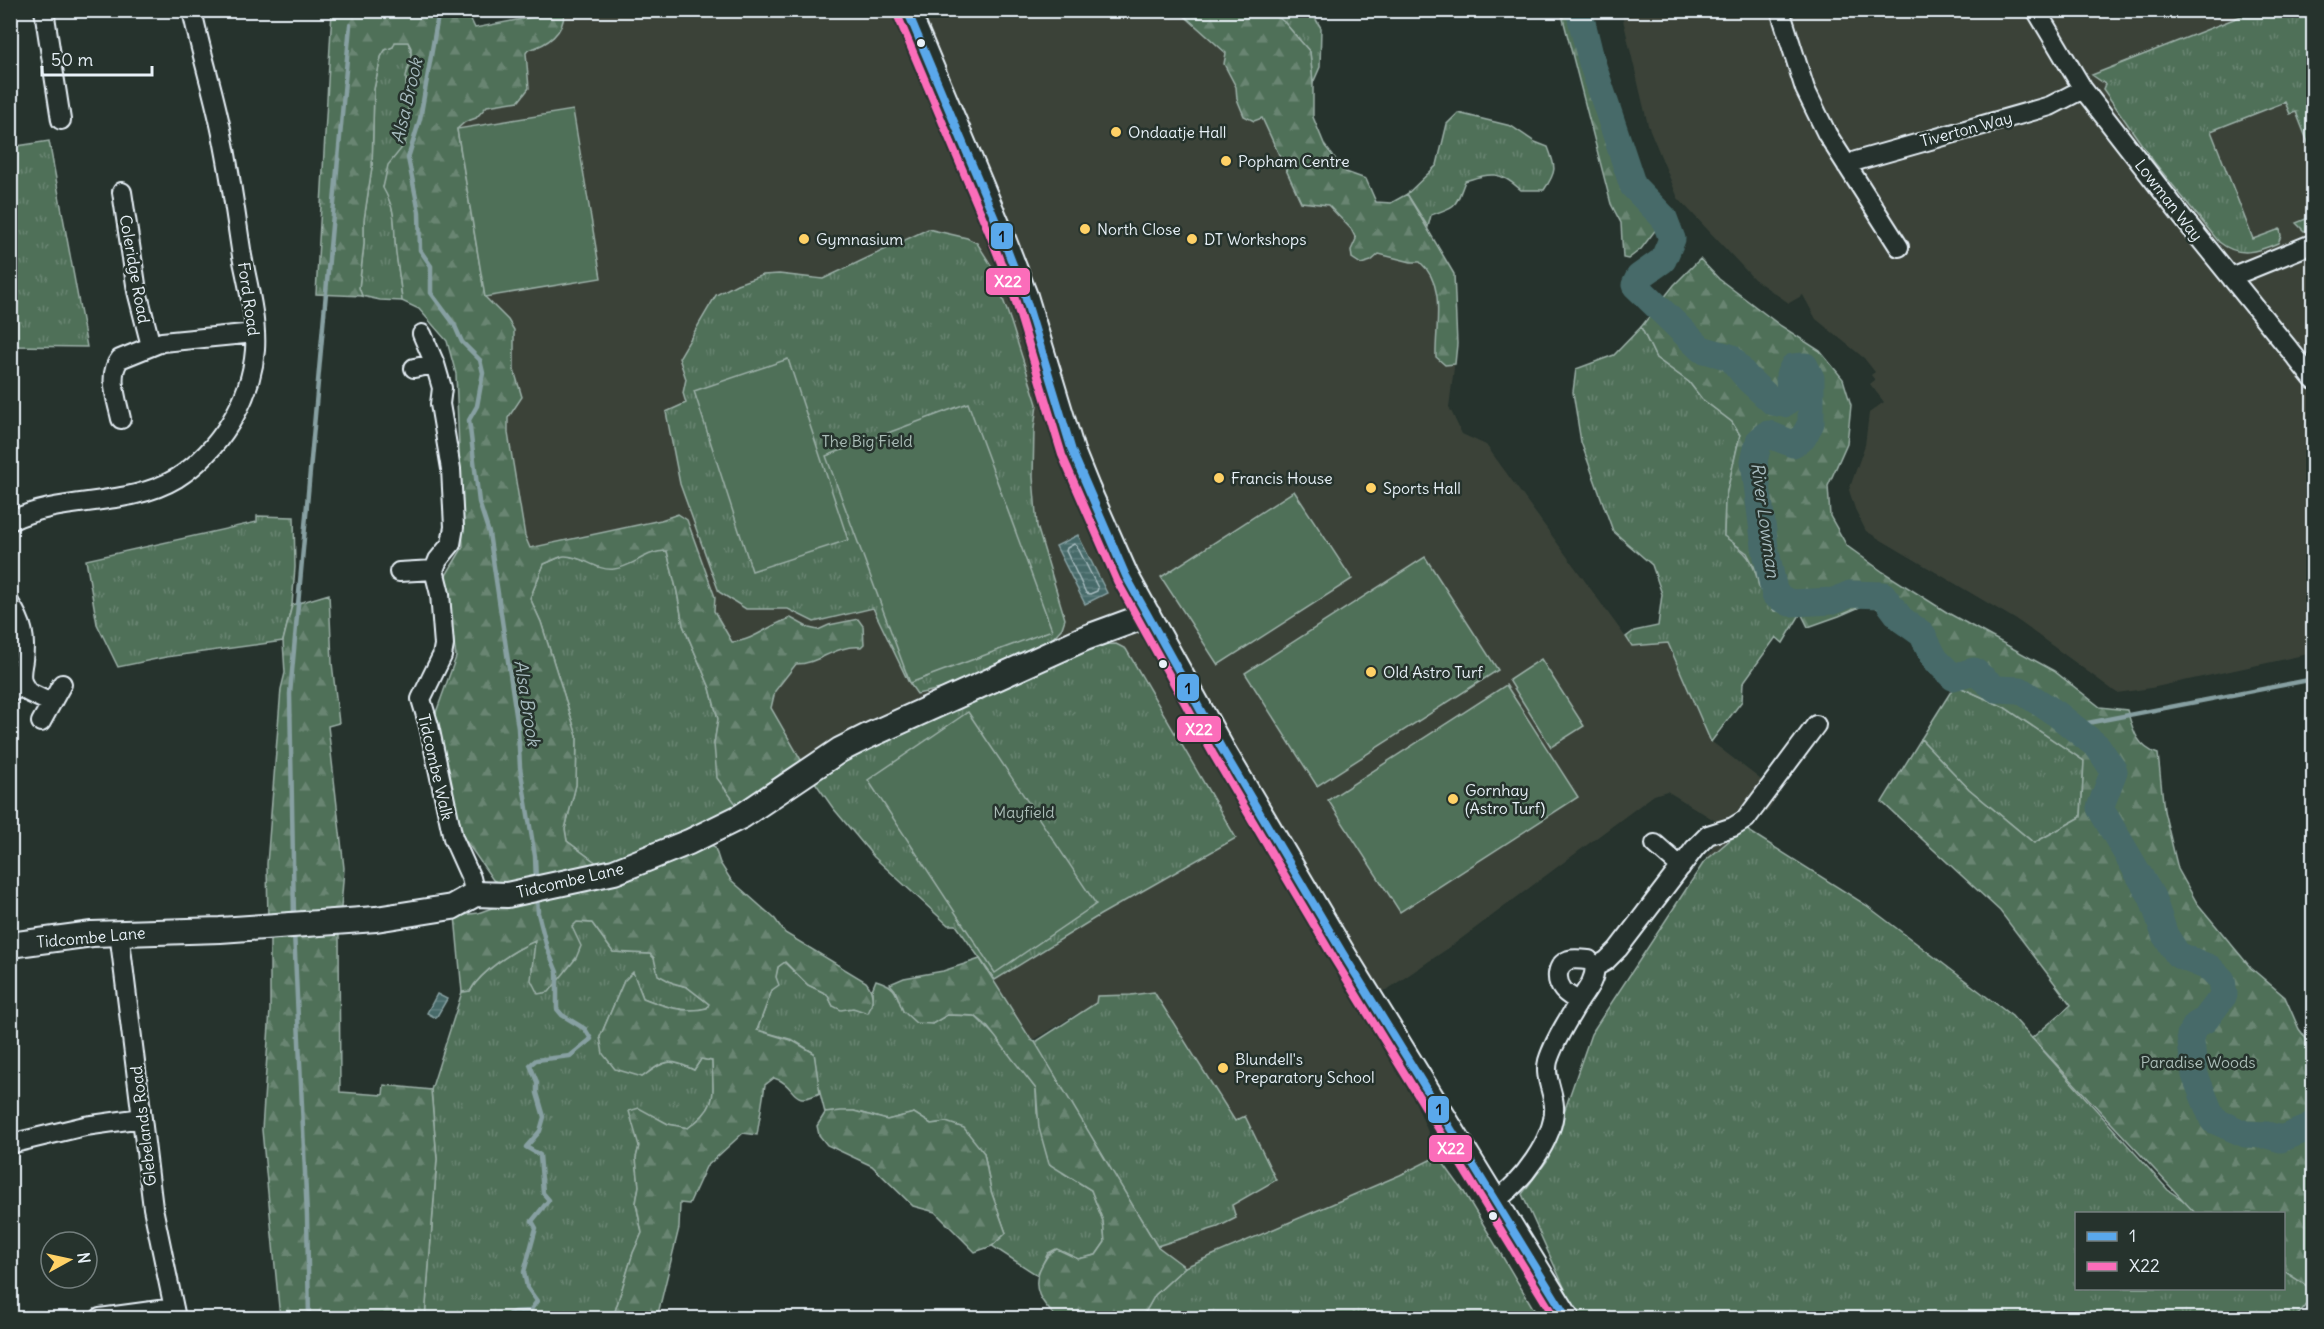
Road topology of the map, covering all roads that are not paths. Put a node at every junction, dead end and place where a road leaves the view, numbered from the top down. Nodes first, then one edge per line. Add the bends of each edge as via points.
1 (44, 10) edge
2 (192, 10) edge
3 (907, 10) edge
4 (1780, 10) edge
5 (2036, 10) edge
6 (2084, 89) junction
7 (61, 120) dead end
8 (1847, 166) junction
9 (122, 192) dead end
10 (2313, 243) edge
11 (1899, 247) dead end
12 (2232, 279) junction
13 (255, 333) junction
14 (422, 334) dead end
15 (151, 346) junction
16 (435, 364) junction
17 (414, 368) dead end
18 (2313, 380) edge
19 (121, 419) dead end
20 (10, 521) edge
21 (434, 570) junction
22 (399, 572) dead end
23 (10, 604) edge
24 (1148, 615) junction
25 (62, 684) dead end
26 (16, 688) edge
27 (51, 703) junction
28 (41, 722) dead end
29 (1816, 725) dead end
30 (1655, 844) dead end
31 (1681, 867) junction
32 (475, 894) junction
33 (119, 932) junction
34 (10, 945) edge
35 (1595, 967) junction
36 (1579, 1002) junction
37 (142, 1118) junction
38 (10, 1144) edge
39 (1495, 1200) junction
40 (175, 1313) edge
41 (99, 1318) edge
42 (1567, 1318) edge

1 - 7 street via 64,93
2 - 13 street, Ford Road via 223,138
3 - 24 street via 1021,285 1072,451 1126,576
4 - 8 street via 1805,89
5 - 6 street, Lowman Way
6 - 8 street, Tiverton Way via 2050,106
6 - 12 street, Lowman Way
8 - 11 street
9 - 15 street, Coleridge Road via 137,291
10 - 12 street
12 - 18 street, Lowman Way
13 - 15 street
13 - 20 street, Ford Road via 253,364 242,400 217,444 198,463 157,488 46,508
14 - 16 street
15 - 19 street via 116,363 113,383
16 - 17 street
16 - 21 street via 442,388 440,404 451,469 454,527 451,544
21 - 22 street
21 - 32 street, Tidcombe Walk via 444,645 421,699 422,707 453,838
23 - 26 street via 21,621 25,642 21,679
24 - 32 street, Tidcombe Lane via 1085,638 849,745 742,816 614,873 507,895
24 - 39 street via 1221,749
25 - 27 street
26 - 27 street
27 - 28 street
29 - 31 street via 1746,819 1708,835
30 - 31 street
31 - 35 street via 1618,950
32 - 33 street, Tidcombe Lane via 452,907 376,919 220,930
33 - 34 street, Tidcombe Lane
33 - 37 street, Glebelands Road
35 - 36 street via 1591,984
35 - 36 street via 1589,960 1569,960 1558,972 1562,990
36 - 39 street via 1548,1062 1554,1106 1550,1129 1525,1174
37 - 38 street via 85,1126
37 - 40 street, Glebelands Road via 153,1208
39 - 42 street
40 - 41 street

